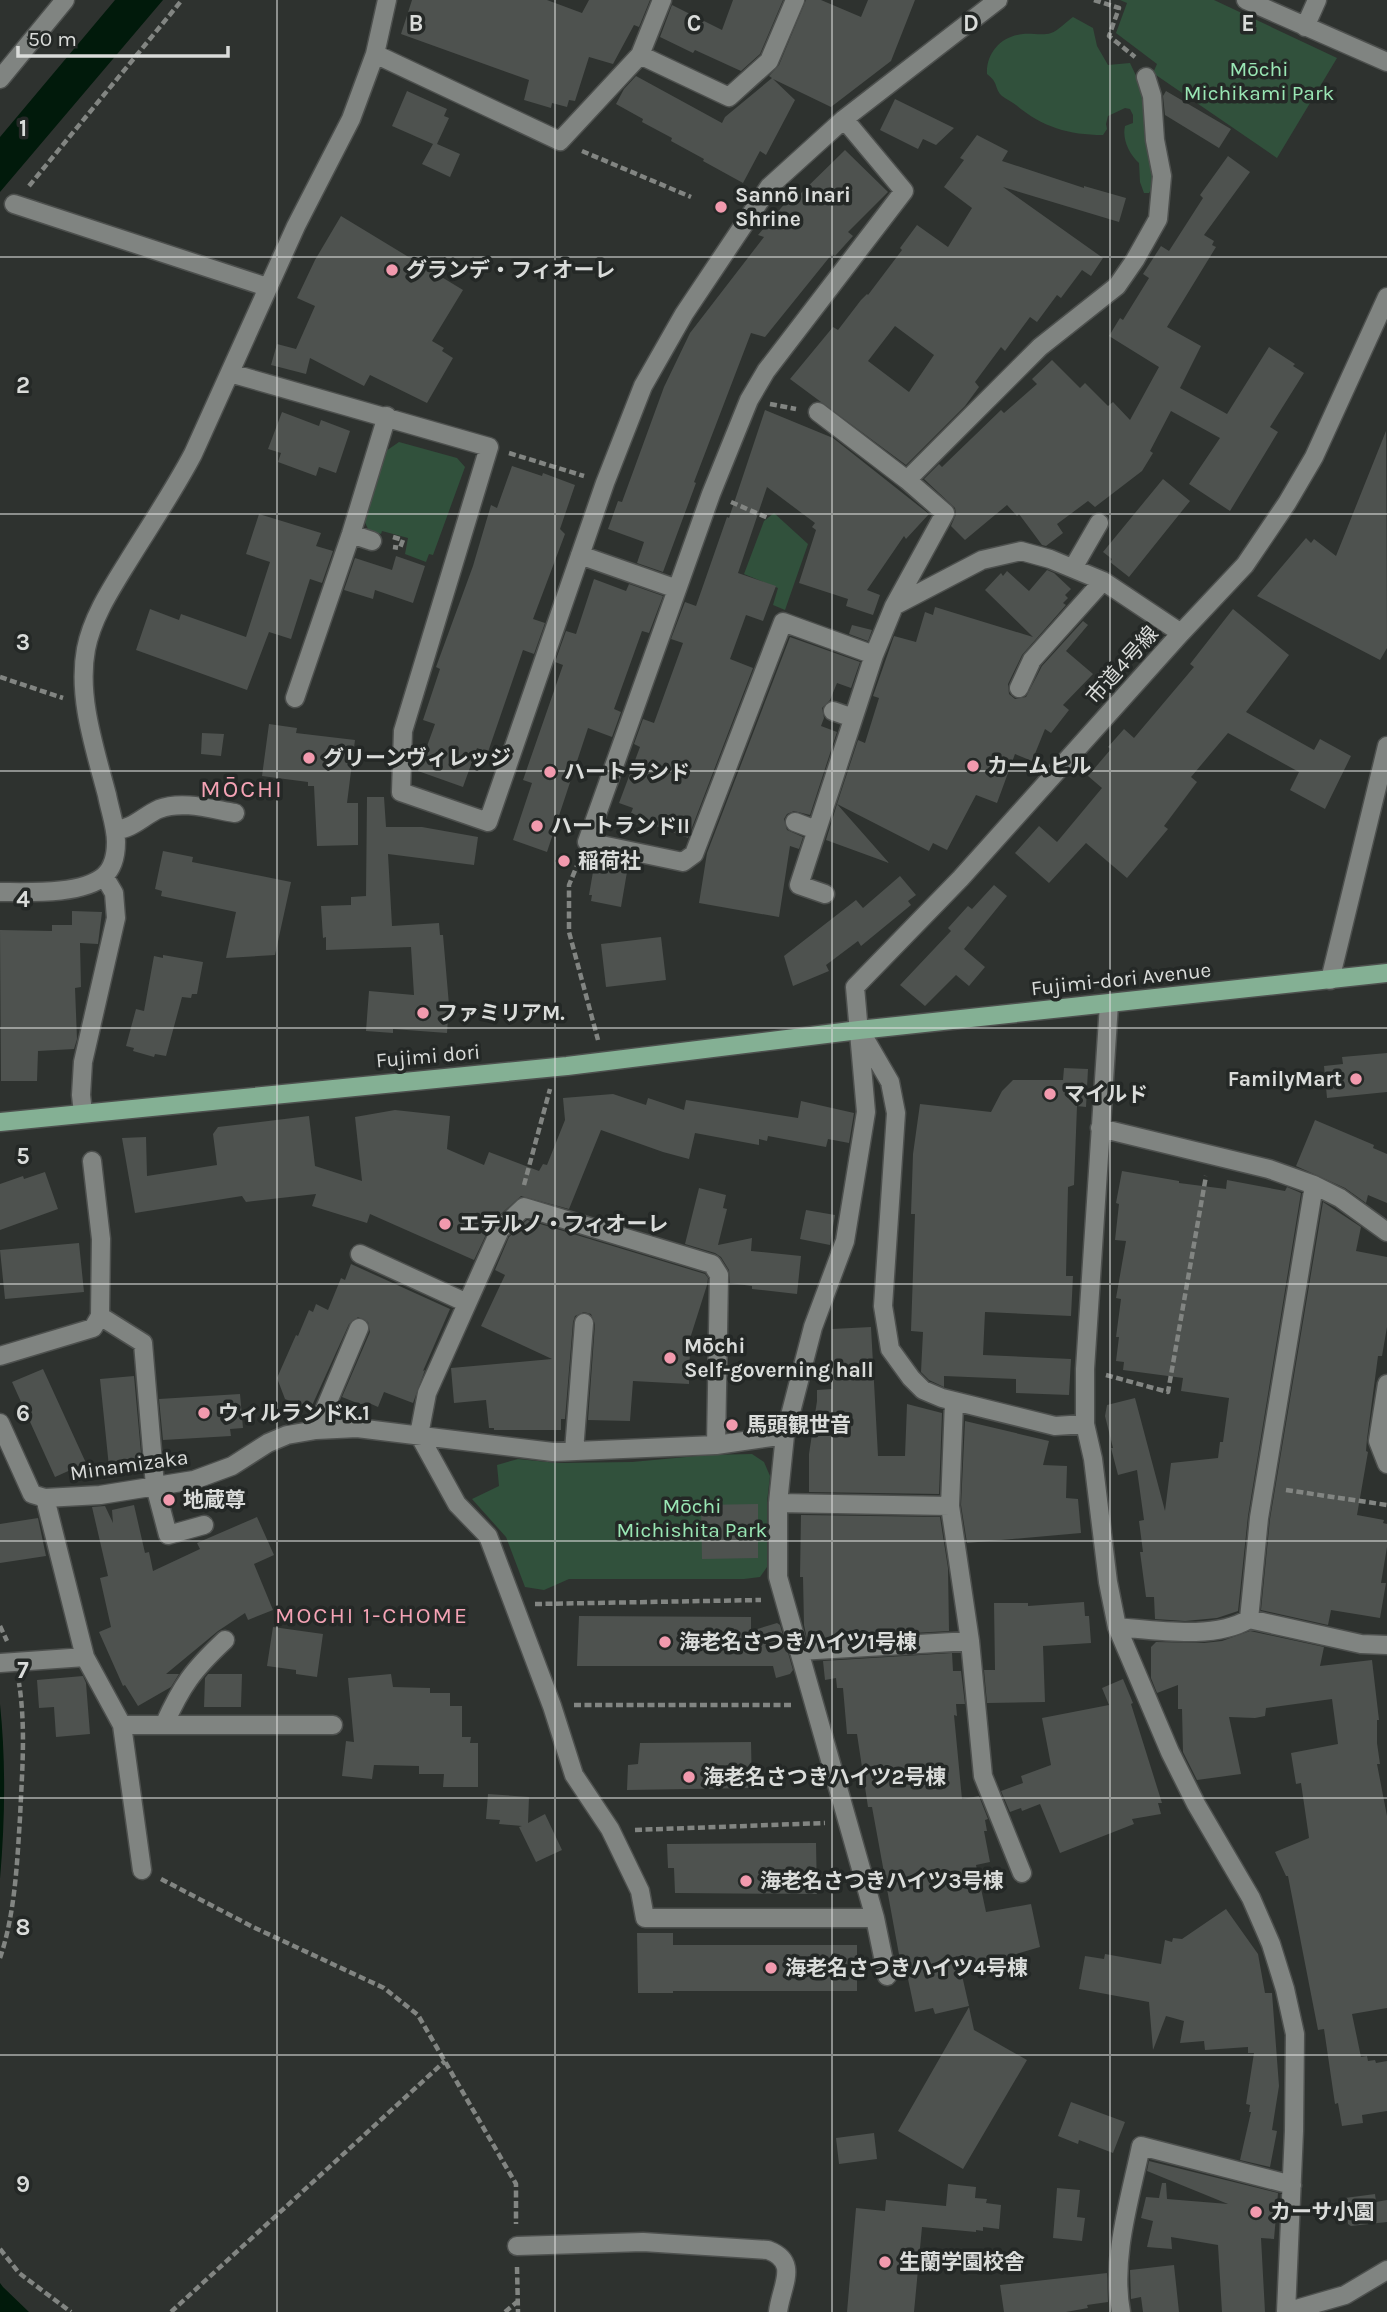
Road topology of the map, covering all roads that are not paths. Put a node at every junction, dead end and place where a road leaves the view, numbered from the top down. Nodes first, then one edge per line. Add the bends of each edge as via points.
1 (65, 0) edge
2 (387, 0) edge
3 (662, 0) edge
4 (795, 0) edge
5 (998, 0) edge
6 (1247, 0) edge
7 (1317, 0) edge
8 (1304, 27) junction
9 (375, 54) junction
10 (640, 55) junction
11 (1387, 62) edge
12 (1146, 77) dead end
13 (0, 79) edge
14 (844, 119) junction
15 (14, 204) road end
16 (267, 287) junction
17 (1387, 297) edge
18 (230, 373) junction
19 (818, 412) road end
20 (387, 416) junction
21 (907, 480) junction
22 (1099, 523) dead end
23 (351, 534) junction
24 (372, 541) dead end
25 (580, 555) junction
26 (1073, 568) junction
27 (1103, 581) junction
28 (677, 589) junction
29 (894, 606) junction
30 (1181, 633) junction
31 (874, 655) junction
32 (1019, 688) dead end
33 (295, 698) dead end
34 (833, 711) dead end
35 (853, 718) junction
36 (1387, 747) edge
37 (1381, 800) edge
38 (235, 813) dead end
39 (795, 822) dead end
40 (115, 830) junction
41 (816, 830) junction
42 (104, 876) junction
43 (0, 892) edge
44 (825, 894) dead end
45 (1387, 973) edge
46 (1330, 979) junction
47 (1109, 1004) junction
48 (859, 1030) junction
49 (83, 1113) junction
50 (0, 1122) edge
51 (1100, 1128) junction
52 (92, 1161) dead end
53 (1314, 1185) junction
54 (1387, 1233) edge
55 (360, 1254) dead end
56 (467, 1303) junction
57 (100, 1316) junction
58 (584, 1323) dead end
59 (359, 1328) dead end
60 (0, 1356) edge
61 (1387, 1384) edge
62 (954, 1402) junction
63 (0, 1423) edge
64 (1085, 1424) junction
65 (316, 1430) junction
66 (419, 1435) junction
67 (785, 1435) junction
68 (716, 1445) junction
69 (574, 1451) junction
70 (1387, 1464) edge
71 (155, 1486) junction
72 (45, 1499) junction
73 (778, 1503) junction
74 (950, 1506) junction
75 (204, 1525) dead end
76 (1249, 1619) junction
77 (1117, 1627) junction
78 (225, 1640) dead end
79 (970, 1641) junction
80 (1387, 1645) edge
81 (799, 1651) junction
82 (85, 1657) junction
83 (7, 1662) edge
84 (122, 1725) junction
85 (164, 1725) junction
86 (332, 1725) dead end
87 (142, 1870) road end
88 (1022, 1873) dead end
89 (875, 1918) junction
90 (887, 1976) dead end
91 (1292, 2185) junction
92 (517, 2246) road end
93 (1387, 2270) edge
94 (778, 2312) edge
95 (1121, 2312) edge
96 (1286, 2312) edge

1 - 13 street
2 - 9 street
3 - 10 street
4 - 10 street via 769,61 729,97
5 - 14 street
6 - 8 street
7 - 8 street
8 - 11 street
9 - 10 street via 560,141
9 - 16 street via 351,119
12 - 21 street via 1153,96 1162,176 1158,219 1117,286 1040,347
14 - 25 street via 769,187 692,302 643,386
14 - 28 street via 904,191 766,370 710,494
15 - 16 street
16 - 18 street
17 - 30 street, 市道4号線 via 1314,457 1287,503 1245,565
18 - 20 street
18 - 40 street via 177,484 114,584 93,627 84,664 87,706
19 - 21 street
20 - 23 street
20 - 25 street via 489,447 403,731 401,792 488,822
21 - 29 street via 945,513
22 - 26 street
23 - 24 street
23 - 33 street
25 - 28 street
26 - 27 street
26 - 29 street via 1021,551 982,560
27 - 30 street
27 - 32 street via 1032,660
28 - 31 street via 587,842 683,862 694,854 783,622
29 - 31 street
30 - 48 street, 市道4号線 via 961,878 855,987
31 - 35 street
34 - 35 street
35 - 41 street
36 - 37 street
37 - 46 street
38 - 40 street via 178,805
39 - 41 street
40 - 42 street via 115,855
41 - 44 street via 799,885
42 - 43 street via 66,888
42 - 49 street via 114,893 116,918 84,1054
45 - 46 main road, Fujimi-dori Avenue
46 - 47 main road, Fujimi-dori Avenue
47 - 48 main road, Fujimi-dori Avenue
47 - 51 street
48 - 49 main road, Fujimi dori via 567,1066
48 - 62 street via 890,1082 895,1114 883,1306 890,1349 923,1390
48 - 67 street, 市道4号線 via 866,1112 845,1241 813,1327
49 - 50 main road, Fujimi dori
51 - 53 street via 1269,1169
51 - 64 street via 1084,1369
52 - 57 street via 100,1229
53 - 54 street
53 - 76 street via 1265,1487
55 - 56 street
56 - 66 street via 427,1393
56 - 68 street via 500,1230 524,1207 712,1264 719,1275
57 - 60 street via 93,1328
57 - 71 street via 143,1343
58 - 69 street
59 - 65 street
61 - 70 street via 1378,1441
62 - 64 street via 1055,1426
62 - 74 street
63 - 72 street via 32,1494
64 - 77 street
65 - 66 street, Minamizaka via 357,1428
65 - 71 street, Minamizaka via 287,1435 232,1466 194,1480
66 - 69 street, Minamizaka
66 - 89 street via 457,1504 488,1536 574,1775 610,1829 640,1891 645,1918
67 - 68 street, Minamizaka
67 - 73 street, 市道4号線
68 - 69 street, Minamizaka
71 - 72 street, Minamizaka
71 - 75 street via 168,1535
72 - 82 street
73 - 74 street
73 - 81 street, 市道4号線 via 778,1577
74 - 79 street
76 - 77 street via 1214,1630
76 - 80 street via 1361,1644
77 - 91 street via 1170,1752 1271,1944 1295,2034
78 - 85 street via 194,1670
79 - 81 street
79 - 88 street via 983,1776
81 - 89 street, 市道4号線
82 - 83 street
82 - 84 street
84 - 85 street
84 - 87 street
85 - 86 street
89 - 90 street, 市道4号線
91 - 95 street via 1141,2146 1121,2242
91 - 96 street
92 - 94 street via 643,2242 768,2250 785,2260 787,2269
93 - 96 street via 1345,2295

